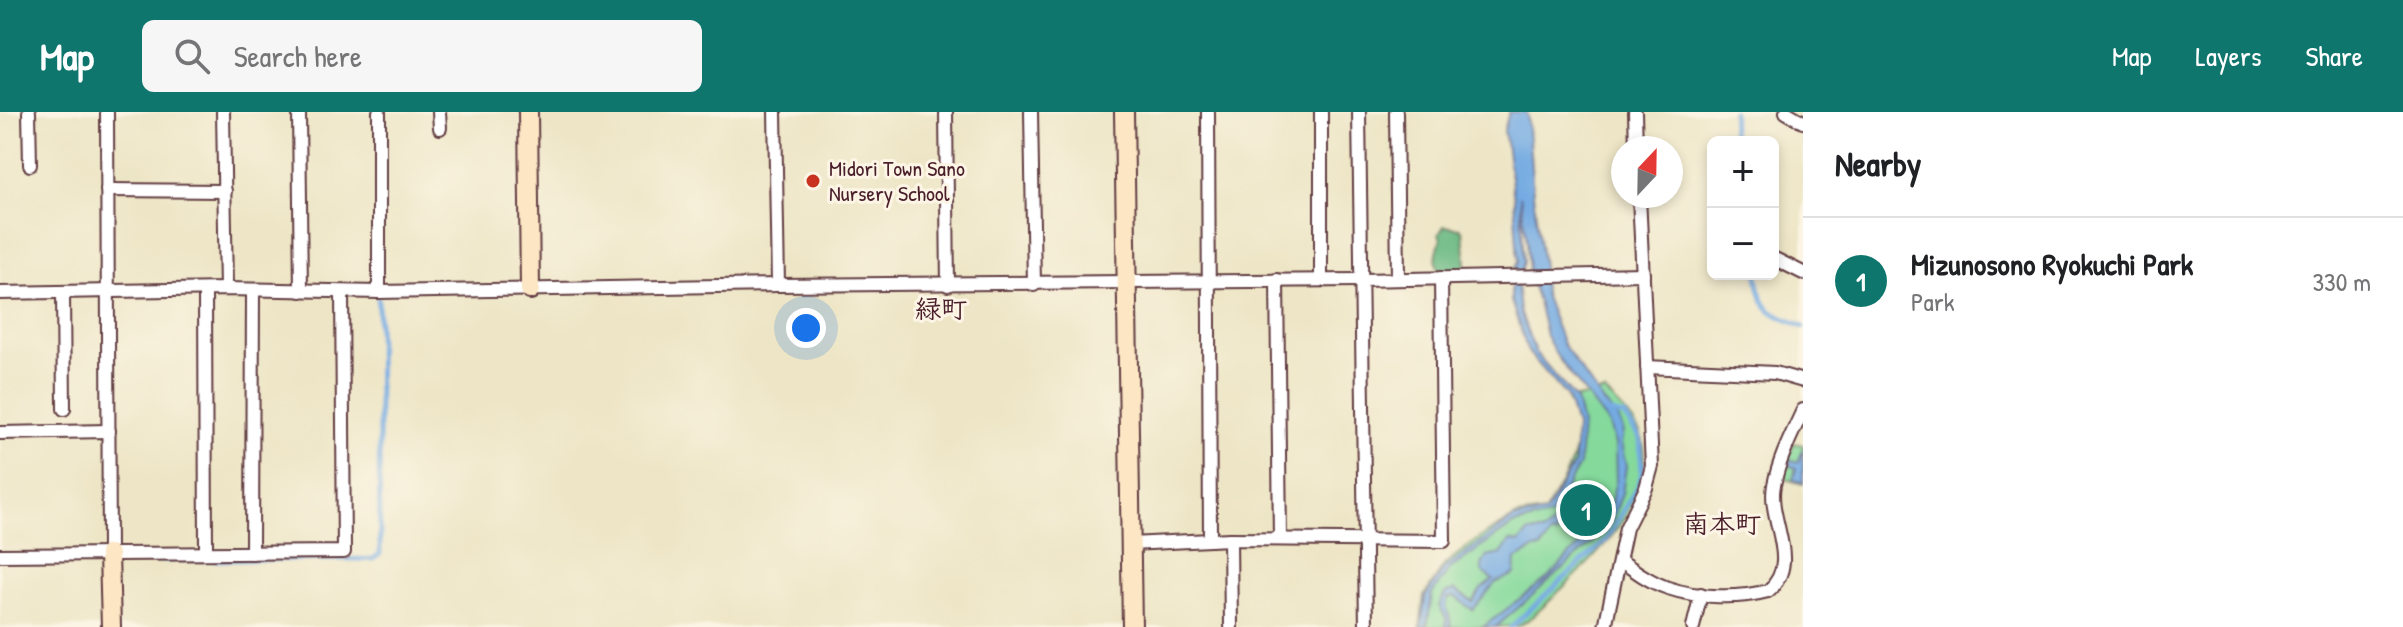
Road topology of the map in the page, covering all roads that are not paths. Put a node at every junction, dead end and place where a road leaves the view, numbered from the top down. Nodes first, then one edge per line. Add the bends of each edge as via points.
1 (29, 112) edge
2 (107, 112) edge
3 (223, 112) edge
4 (299, 112) edge
5 (379, 112) edge
6 (439, 112) edge
7 (528, 112) edge
8 (775, 112) edge
9 (946, 112) edge
10 (1031, 112) edge
11 (1124, 112) edge
12 (1208, 112) edge
13 (1321, 112) edge
14 (1359, 112) edge
15 (1396, 112) edge
16 (1635, 112) edge
17 (1786, 112) edge
18 (1803, 122) edge
19 (440, 128) dead end
20 (1636, 136) edge
21 (30, 165) dead end
22 (107, 190) junction
23 (225, 191) junction
24 (1640, 208) edge
25 (1779, 261) edge
26 (1803, 273) edge
27 (1643, 274) junction
28 (1441, 278) junction
29 (1321, 279) junction
30 (1398, 279) junction
31 (1277, 280) junction
32 (1362, 280) junction
33 (1210, 281) junction
34 (1127, 282) junction
35 (778, 285) junction
36 (948, 285) junction
37 (1034, 285) junction
38 (226, 289) junction
39 (205, 290) junction
40 (530, 290) junction
41 (108, 291) junction
42 (253, 291) junction
43 (301, 291) junction
44 (63, 292) junction
45 (342, 292) junction
46 (379, 292) junction
47 (0, 293) edge
48 (1647, 367) junction
49 (1803, 381) edge
50 (64, 409) dead end
51 (1803, 410) edge
52 (109, 431) junction
53 (0, 433) edge
54 (1230, 539) junction
55 (1280, 539) junction
56 (1210, 540) junction
57 (1364, 541) junction
58 (1130, 544) junction
59 (206, 552) junction
60 (252, 553) junction
61 (109, 554) junction
62 (0, 555) edge
63 (1620, 560) junction
64 (1701, 594) junction
65 (111, 627) edge
66 (1132, 627) edge
67 (1231, 627) edge
68 (1366, 627) edge
69 (1605, 627) edge
70 (1693, 627) edge

1 - 21 street
2 - 22 street
3 - 23 street
4 - 43 street
5 - 46 street
6 - 19 street
7 - 40 street
8 - 35 street
9 - 36 street
10 - 37 street
11 - 34 street
12 - 33 street
13 - 29 street
14 - 32 street
15 - 30 street
16 - 20 street
17 - 18 street
22 - 23 street
22 - 41 street
23 - 38 street
24 - 27 street
25 - 26 street
27 - 28 street
27 - 48 street
28 - 30 street
28 - 57 street via 1444,541
29 - 31 street
29 - 32 street
30 - 32 street
31 - 33 street
31 - 55 street
32 - 57 street
33 - 34 street
33 - 56 street
34 - 37 street
34 - 58 street
35 - 36 street
35 - 40 street
36 - 37 street
38 - 39 street
38 - 42 street
39 - 41 street
39 - 59 street
40 - 46 street
41 - 44 street
41 - 52 street
42 - 43 street
42 - 60 street
43 - 45 street
44 - 47 street
44 - 50 street
45 - 46 street
45 - 60 street via 344,552
48 - 49 street via 1775,373
48 - 63 street via 1652,466 1626,528
51 - 64 street via 1773,488 1783,550 1779,579 1759,594
52 - 53 street
52 - 61 street
54 - 55 street
54 - 56 street
54 - 67 street
55 - 57 street
56 - 58 street
57 - 68 street
58 - 66 street
59 - 60 street
59 - 61 street
61 - 62 street
61 - 65 street
63 - 64 street via 1670,589
63 - 69 street
64 - 70 street

